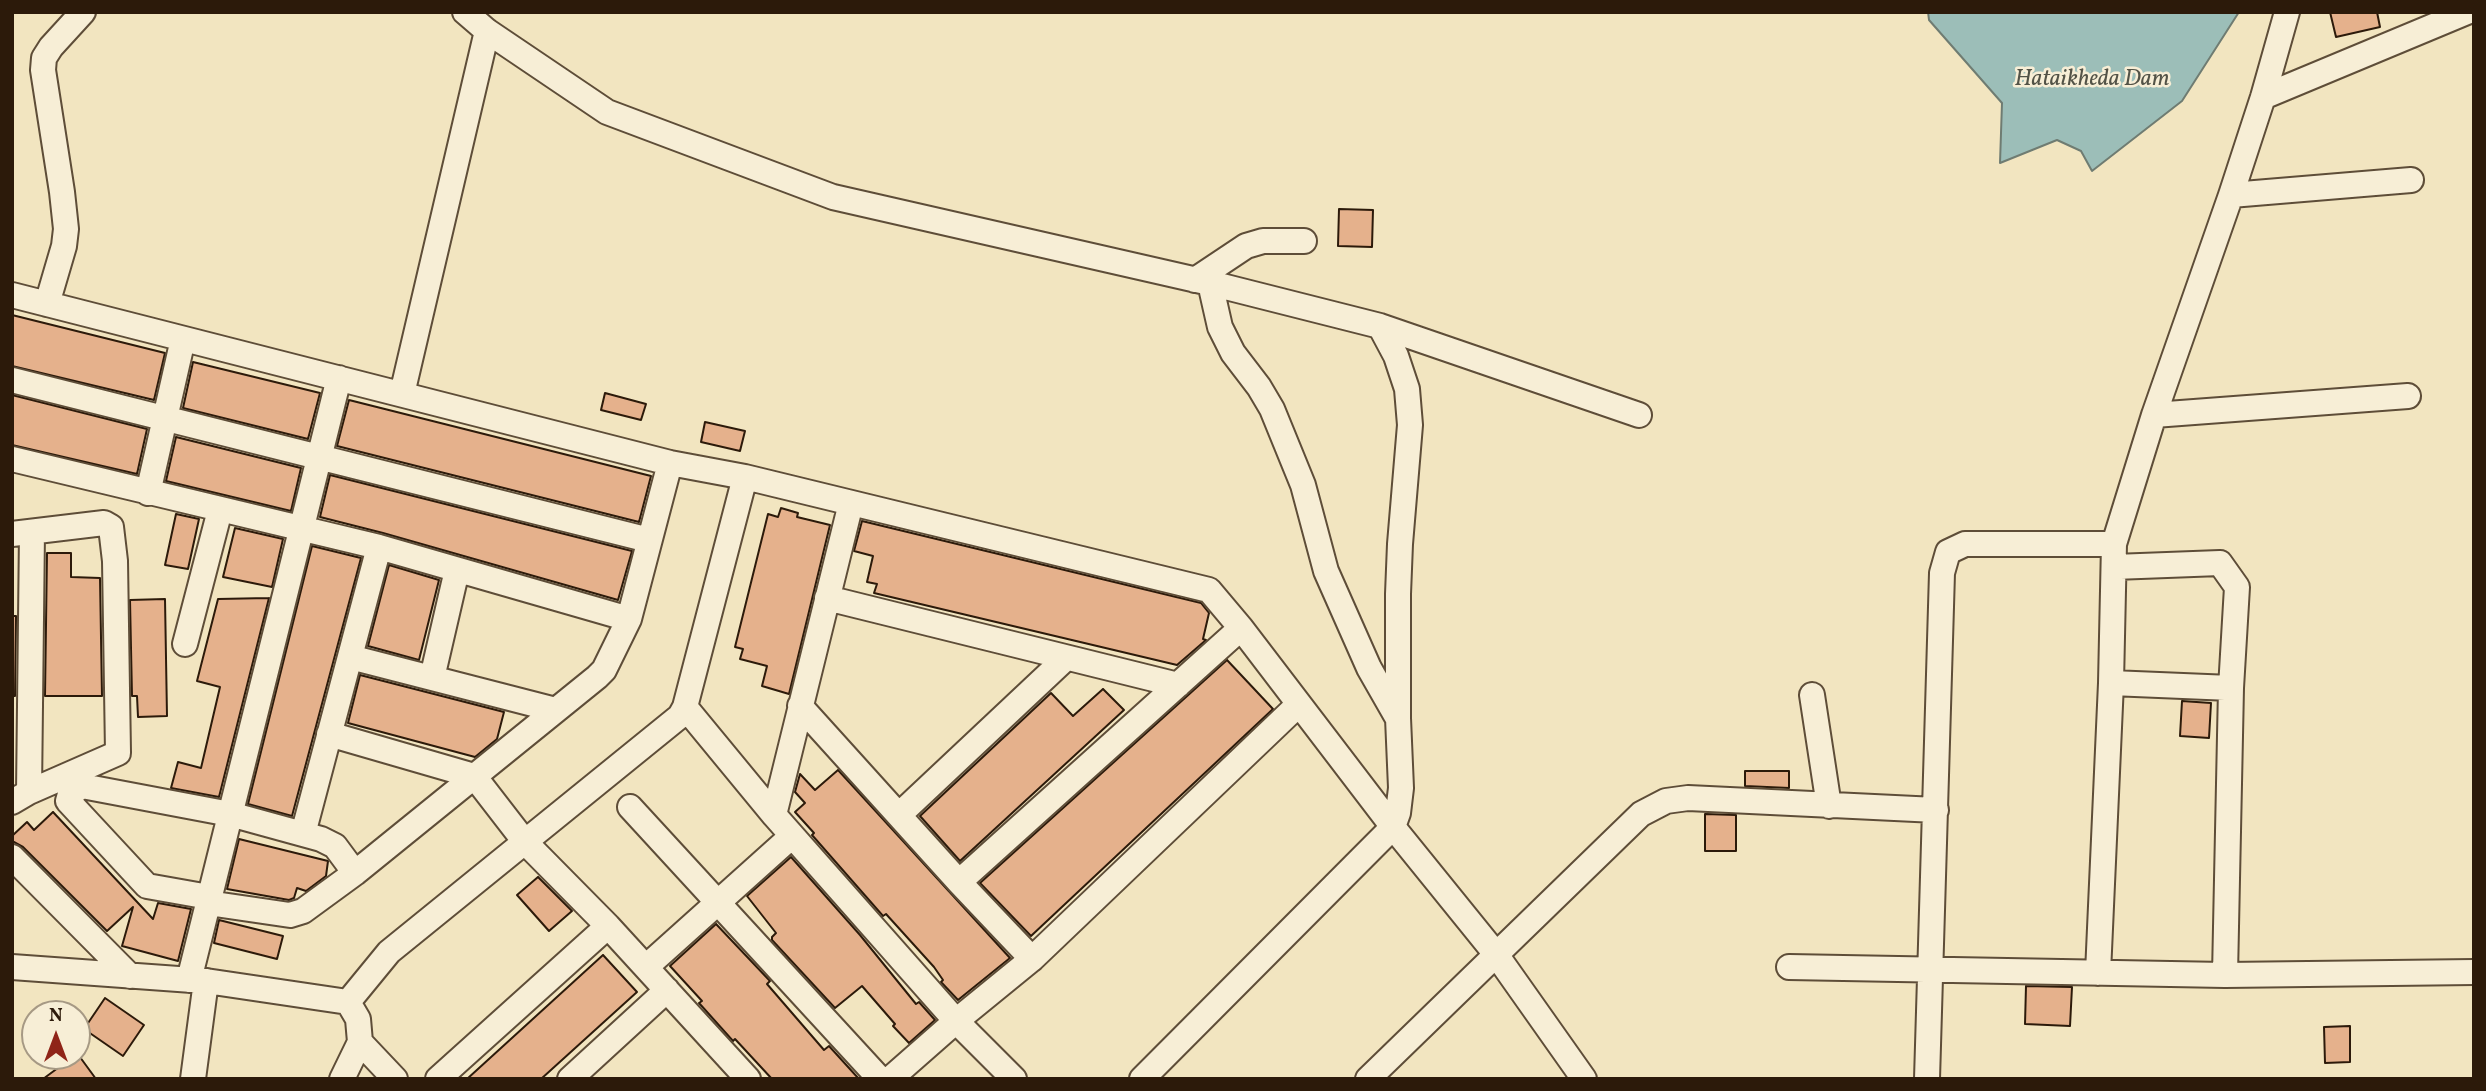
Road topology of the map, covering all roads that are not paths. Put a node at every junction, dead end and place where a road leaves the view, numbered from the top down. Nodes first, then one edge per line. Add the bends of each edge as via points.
1 (83, 12) edge
2 (465, 12) edge
3 (2287, 12) edge
4 (2467, 12) edge
5 (487, 31) junction
6 (2263, 97) junction
7 (2411, 180) dead end
8 (2231, 195) junction
9 (1304, 241) dead end
10 (1203, 281) junction
11 (12, 295) edge
12 (47, 304) junction
13 (1380, 326) junction
14 (183, 339) junction
15 (339, 378) junction
16 (12, 380) edge
17 (402, 394) junction
18 (2408, 396) dead end
19 (1639, 415) dead end
20 (2154, 415) junction
21 (165, 418) junction
22 (320, 456) junction
23 (12, 459) edge
24 (670, 463) junction
25 (745, 477) junction
26 (148, 493) junction
27 (851, 503) junction
28 (220, 510) junction
29 (301, 530) junction
30 (22, 533) edge
31 (649, 540) junction
32 (379, 547) junction
33 (2114, 555) junction
34 (457, 570) junction
35 (827, 598) junction
36 (629, 619) junction
37 (1241, 628) junction
38 (185, 644) dead end
39 (350, 657) junction
40 (1066, 658) junction
41 (432, 678) junction
42 (2111, 683) junction
43 (1178, 685) junction
44 (2231, 688) junction
45 (1812, 695) dead end
46 (1300, 704) junction
47 (800, 706) junction
48 (685, 707) junction
49 (556, 710) junction
50 (1398, 718) junction
51 (329, 734) junction
52 (474, 776) junction
53 (20, 797) edge
54 (1829, 806) junction
55 (630, 807) dead end
56 (1936, 810) junction
57 (230, 814) junction
58 (899, 815) junction
59 (774, 816) junction
60 (1393, 827) junction
61 (303, 834) junction
62 (792, 836) junction
63 (525, 842) junction
64 (12, 857) edge
65 (355, 873) junction
66 (959, 882) junction
67 (209, 900) junction
68 (718, 903) junction
69 (608, 926) junction
70 (1495, 953) junction
71 (1032, 959) junction
72 (12, 967) edge
73 (646, 967) junction
74 (1789, 967) dead end
75 (1931, 970) junction
76 (2474, 972) edge
77 (2098, 973) junction
78 (2225, 975) junction
79 (130, 976) junction
80 (197, 981) junction
81 (667, 990) junction
82 (348, 1002) junction
83 (956, 1021) junction
84 (360, 1042) junction
85 (193, 1079) edge
86 (342, 1079) edge
87 (395, 1079) edge
88 (438, 1079) edge
89 (570, 1079) edge
90 (748, 1079) edge
91 (880, 1079) edge
92 (890, 1079) edge
93 (1014, 1079) edge
94 (1142, 1079) edge
95 (1368, 1079) edge
96 (1584, 1079) edge
97 (1927, 1079) edge

1 - 12 street via 44,58 66,229
2 - 5 street
3 - 6 street
4 - 6 street
5 - 10 street via 607,112 833,197
5 - 17 street
6 - 8 street
7 - 8 street
8 - 20 street
9 - 10 street via 1246,246
10 - 13 street
10 - 50 street via 1233,353 1272,409 1303,485 1326,571 1369,668
11 - 12 street
12 - 14 street
13 - 19 street
13 - 50 street via 1407,389 1410,425 1400,544
14 - 15 street
14 - 21 street
15 - 17 street
15 - 22 street
16 - 21 street
17 - 24 street
18 - 20 street
20 - 33 street
21 - 22 street
21 - 26 street
22 - 29 street
22 - 31 street
23 - 26 street
24 - 25 street
24 - 31 street
25 - 27 street
25 - 48 street
26 - 28 street
27 - 35 street
27 - 37 street via 1195,585 1209,590
28 - 29 street
28 - 38 street
29 - 32 street
29 - 57 street
30 - 53 street
30 - 53 street via 104,523 111,527 118,753
31 - 36 street
32 - 34 street
32 - 39 street
33 - 42 street
33 - 44 street via 2220,563 2237,587
33 - 56 street via 1965,544 1948,552 1942,573
34 - 36 street
34 - 41 street
35 - 40 street
35 - 47 street
36 - 49 street via 604,670
37 - 43 street
37 - 46 street
39 - 41 street
39 - 51 street
40 - 43 street
40 - 58 street
41 - 49 street
42 - 44 street
42 - 77 street
43 - 66 street
44 - 78 street
45 - 54 street
46 - 60 street
46 - 71 street
47 - 58 street
47 - 59 street
48 - 59 street
48 - 63 street via 673,723
49 - 52 street
50 - 60 street via 1401,788
51 - 52 street
51 - 61 street
52 - 63 street
52 - 65 street
54 - 56 street
54 - 70 street via 1688,798 1666,802 1641,814
55 - 68 street
56 - 75 street
57 - 61 street
57 - 67 street
57 - 67 street via 82,786 70,794 68,802 146,886
58 - 66 street
59 - 62 street
60 - 70 street
60 - 94 street
61 - 65 street via 335,846
62 - 68 street
62 - 83 street
63 - 69 street
63 - 82 street via 389,952
64 - 79 street
65 - 67 street via 294,914
66 - 71 street
67 - 80 street
68 - 73 street
68 - 91 street
69 - 73 street
69 - 88 street
70 - 95 street
70 - 96 street
71 - 83 street
72 - 79 street
73 - 81 street
74 - 75 street
75 - 77 street
75 - 97 street
76 - 78 street
77 - 78 street
79 - 80 street
80 - 82 street
80 - 85 street
81 - 89 street
81 - 90 street
82 - 84 street via 358,1019
83 - 92 street
83 - 93 street
84 - 86 street
84 - 87 street

